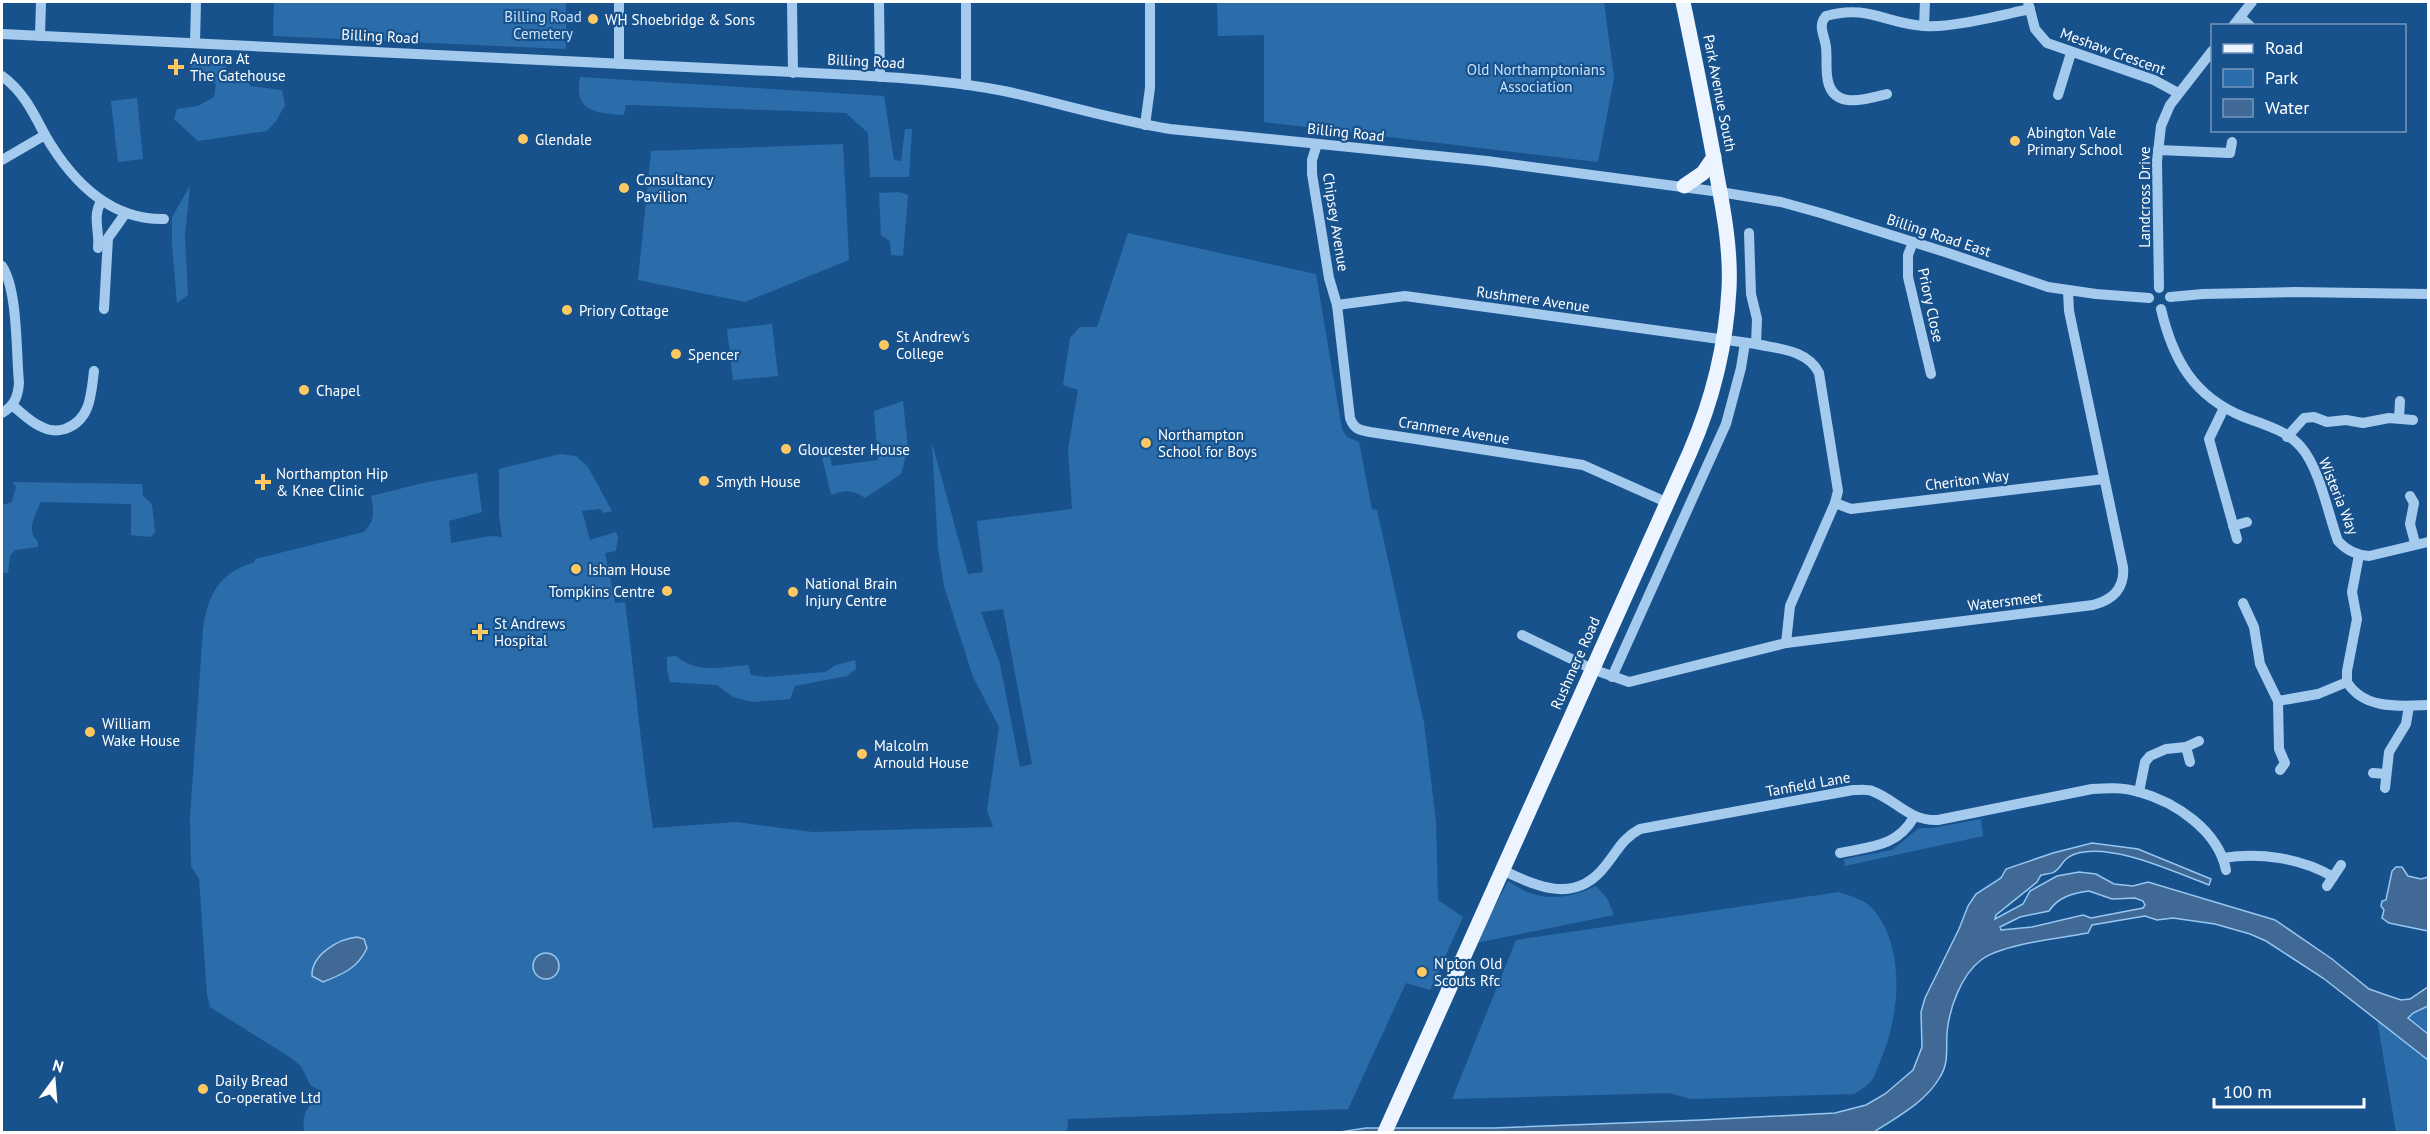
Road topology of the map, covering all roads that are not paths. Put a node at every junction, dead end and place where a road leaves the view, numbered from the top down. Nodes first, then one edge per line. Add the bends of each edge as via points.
1 (41, 2) edge
2 (196, 2) edge
3 (619, 2) edge
4 (792, 2) edge
5 (879, 2) edge
6 (966, 2) edge
7 (1150, 2) edge
8 (1683, 2) edge
9 (1925, 2) edge
10 (2252, 2) edge
11 (2029, 5) edge
12 (2236, 21) edge
13 (1924, 26) junction
14 (2, 34) edge
15 (40, 36) junction
16 (195, 43) junction
17 (2211, 52) edge
18 (2071, 53) junction
19 (619, 64) junction
20 (793, 73) junction
21 (2, 76) edge
22 (880, 77) junction
23 (966, 85) junction
24 (1887, 93) dead end
25 (2178, 93) junction
26 (2058, 94) dead end
27 (1145, 125) junction
28 (45, 135) junction
29 (1317, 144) junction
30 (2158, 150) junction
31 (2230, 153) dead end
32 (1714, 157) junction
33 (2, 160) edge
34 (1684, 186) junction
35 (1720, 192) junction
36 (101, 202) junction
37 (125, 214) junction
38 (164, 219) dead end
39 (1749, 233) dead end
40 (1912, 242) junction
41 (98, 248) dead end
42 (2, 266) edge
43 (2159, 288) junction
44 (2068, 291) junction
45 (2428, 294) edge
46 (2170, 297) junction
47 (2149, 298) junction
48 (1337, 305) junction
49 (104, 309) dead end
50 (2161, 309) junction
51 (14, 319) junction
52 (2, 320) edge
53 (1724, 340) junction
54 (1751, 344) junction
55 (94, 371) dead end
56 (1931, 374) dead end
57 (2400, 401) dead end
58 (12, 405) junction
59 (2224, 408) junction
60 (2, 413) edge
61 (2399, 418) junction
62 (2413, 420) dead end
63 (2287, 436) junction
64 (2104, 479) junction
65 (2410, 496) dead end
66 (1666, 502) junction
67 (1835, 503) junction
68 (2247, 522) dead end
69 (2233, 526) junction
70 (2237, 539) dead end
71 (2428, 542) edge
72 (2415, 543) junction
73 (2359, 555) junction
74 (2243, 603) dead end
75 (1522, 635) dead end
76 (1786, 643) junction
77 (1592, 669) junction
78 (1612, 677) junction
79 (2347, 682) junction
80 (2278, 701) junction
81 (2428, 705) edge
82 (2409, 706) junction
83 (2199, 741) dead end
84 (2186, 747) junction
85 (2190, 762) dead end
86 (2280, 770) dead end
87 (2373, 773) dead end
88 (2386, 774) junction
89 (2385, 788) dead end
90 (2139, 792) junction
91 (1914, 817) junction
92 (1840, 853) dead end
93 (2223, 858) junction
94 (2341, 865) dead end
95 (1502, 870) junction
96 (2226, 870) dead end
97 (1387, 1129) edge

1 - 15 street
2 - 16 street
3 - 19 street
4 - 20 street
5 - 22 street
6 - 23 street
7 - 27 street via 1150,87
8 - 32 main road, Park Avenue South
9 - 13 street
10 - 12 street
11 - 13 street via 1940,26
11 - 18 street, Meshaw Crescent via 2043,40
13 - 24 street via 1860,12 1836,13 1822,21 1827,77 1833,92 1858,102
14 - 15 street, Billing Road
15 - 16 street, Billing Road
16 - 19 street, Billing Road
17 - 25 street, Landcross Drive
18 - 25 street, Meshaw Crescent via 2154,80
18 - 26 street
19 - 20 street, Billing Road
20 - 22 street, Billing Road
21 - 28 street via 21,93
22 - 23 street, Billing Road
23 - 27 street, Billing Road
25 - 30 street, Landcross Drive via 2165,114
27 - 29 street, Billing Road
28 - 33 street
28 - 36 street via 67,169
29 - 34 street, Billing Road
29 - 48 street, Chipsey Avenue via 1312,174
30 - 31 street
30 - 43 street, Landcross Drive
32 - 34 main road via 1703,173
32 - 35 main road, Park Avenue South
34 - 35 street, Billing Road
35 - 40 street, Billing Road East via 1781,202
35 - 53 main road, Rushmere Road via 1729,267
36 - 37 street
36 - 41 street via 96,214
37 - 38 street
37 - 49 street via 108,238
39 - 54 street via 1752,301 1758,329
40 - 44 street, Billing Road East via 2029,282
40 - 56 street, Priory Close via 1908,277
42 - 51 street via 10,284
43 - 46 street
43 - 47 street
44 - 47 street, Billing Road East
44 - 64 street, Watersmeet
45 - 46 street via 2272,292
46 - 50 street
47 - 50 street via 2155,308
48 - 53 street, Rushmere Avenue via 1405,296
48 - 66 street, Cranmere Avenue via 1350,418 1359,430 1583,465
50 - 59 street, Wisteria Way via 2187,374 2206,396
51 - 52 street
51 - 58 street via 19,383
53 - 54 street, Rushmere Avenue
53 - 66 main road, Rushmere Road via 1704,419
54 - 67 street, Rushmere Avenue via 1798,354 1814,363 1819,373 1837,482
54 - 78 street via 1726,424
55 - 58 street via 86,412 67,428 43,428
57 - 61 street
58 - 60 street
59 - 63 street, Wisteria Way
59 - 69 street via 2209,439
61 - 62 street
61 - 63 street via 2363,423 2304,418
63 - 73 street, Wisteria Way via 2301,446 2314,469 2338,541
64 - 67 street, Cheriton Way via 1851,509
64 - 76 street, Watersmeet via 2124,578 2113,597 2103,603
65 - 72 street via 2414,503 2410,524
66 - 77 main road, Rushmere Road
67 - 76 street via 1790,606
68 - 69 street
69 - 70 street
71 - 72 street, Wisteria Way
72 - 73 street, Wisteria Way via 2384,553
73 - 79 street via 2352,592 2357,619
74 - 80 street via 2254,627 2260,664
75 - 77 street, Watersmeet
76 - 78 street, Watersmeet via 1636,681
77 - 78 street, Watersmeet
77 - 95 main road, Rushmere Road
79 - 80 street via 2318,694
79 - 82 street via 2366,700
80 - 86 street via 2279,749 2285,763
81 - 82 street
82 - 88 street via 2406,724 2389,752
83 - 84 street
84 - 85 street
84 - 90 street via 2150,756 2145,762
87 - 88 street
88 - 89 street
90 - 91 street, Tanfield Lane via 2092,789 1938,820
90 - 93 street, Tanfield Lane via 2182,811 2201,827
91 - 92 street via 1898,838 1858,844
91 - 95 street, Tanfield Lane via 1871,791 1853,790 1641,829 1628,835 1595,877 1578,886 1545,889
93 - 94 street via 2254,855 2316,866 2330,881
93 - 96 street, Tanfield Lane
95 - 97 main road, Rushmere Road

